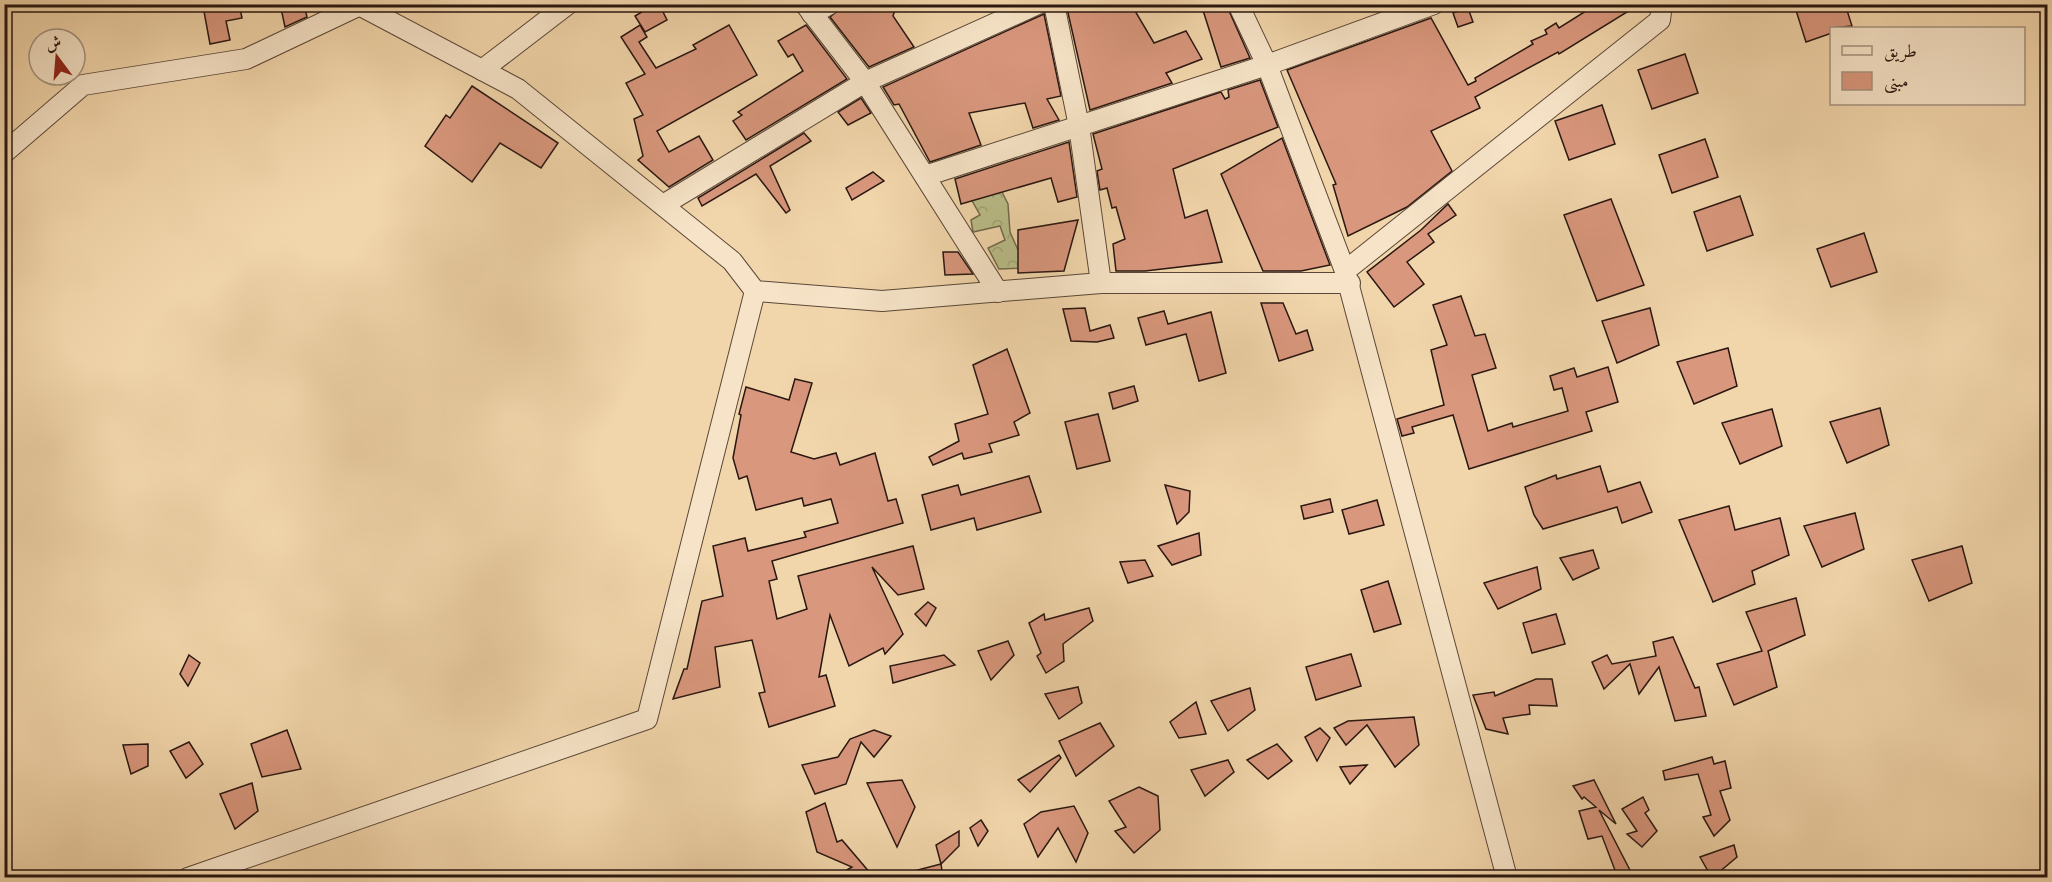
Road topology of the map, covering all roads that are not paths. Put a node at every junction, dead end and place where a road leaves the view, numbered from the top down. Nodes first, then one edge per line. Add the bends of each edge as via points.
1 (568, 4) edge
2 (830, 4) edge
3 (1038, 4) edge
4 (1054, 4) edge
5 (1238, 4) edge
6 (1434, 4) edge
7 (1662, 4) edge
8 (357, 5) edge
9 (808, 9) edge
10 (1013, 10) edge
11 (1267, 65) junction
12 (482, 70) junction
13 (865, 82) junction
14 (1079, 126) junction
15 (4, 153) edge
16 (925, 176) junction
17 (663, 205) junction
18 (1348, 277) junction
19 (1101, 283) junction
20 (755, 291) junction
21 (998, 292) junction
22 (188, 878) edge
23 (1507, 878) edge

1 - 12 street
2 - 9 street
3 - 10 street
4 - 14 street
5 - 11 street
6 - 11 street
7 - 18 street via 1660,20
8 - 12 street
8 - 15 street via 246,59 83,85
9 - 13 street
10 - 13 street
11 - 14 street
11 - 18 street
12 - 17 street via 518,89
13 - 16 street
13 - 17 street
14 - 16 street
14 - 19 street
16 - 21 street
17 - 20 street via 732,261
18 - 19 street
18 - 23 street
19 - 21 street
20 - 21 street via 882,301
20 - 22 street via 647,719

